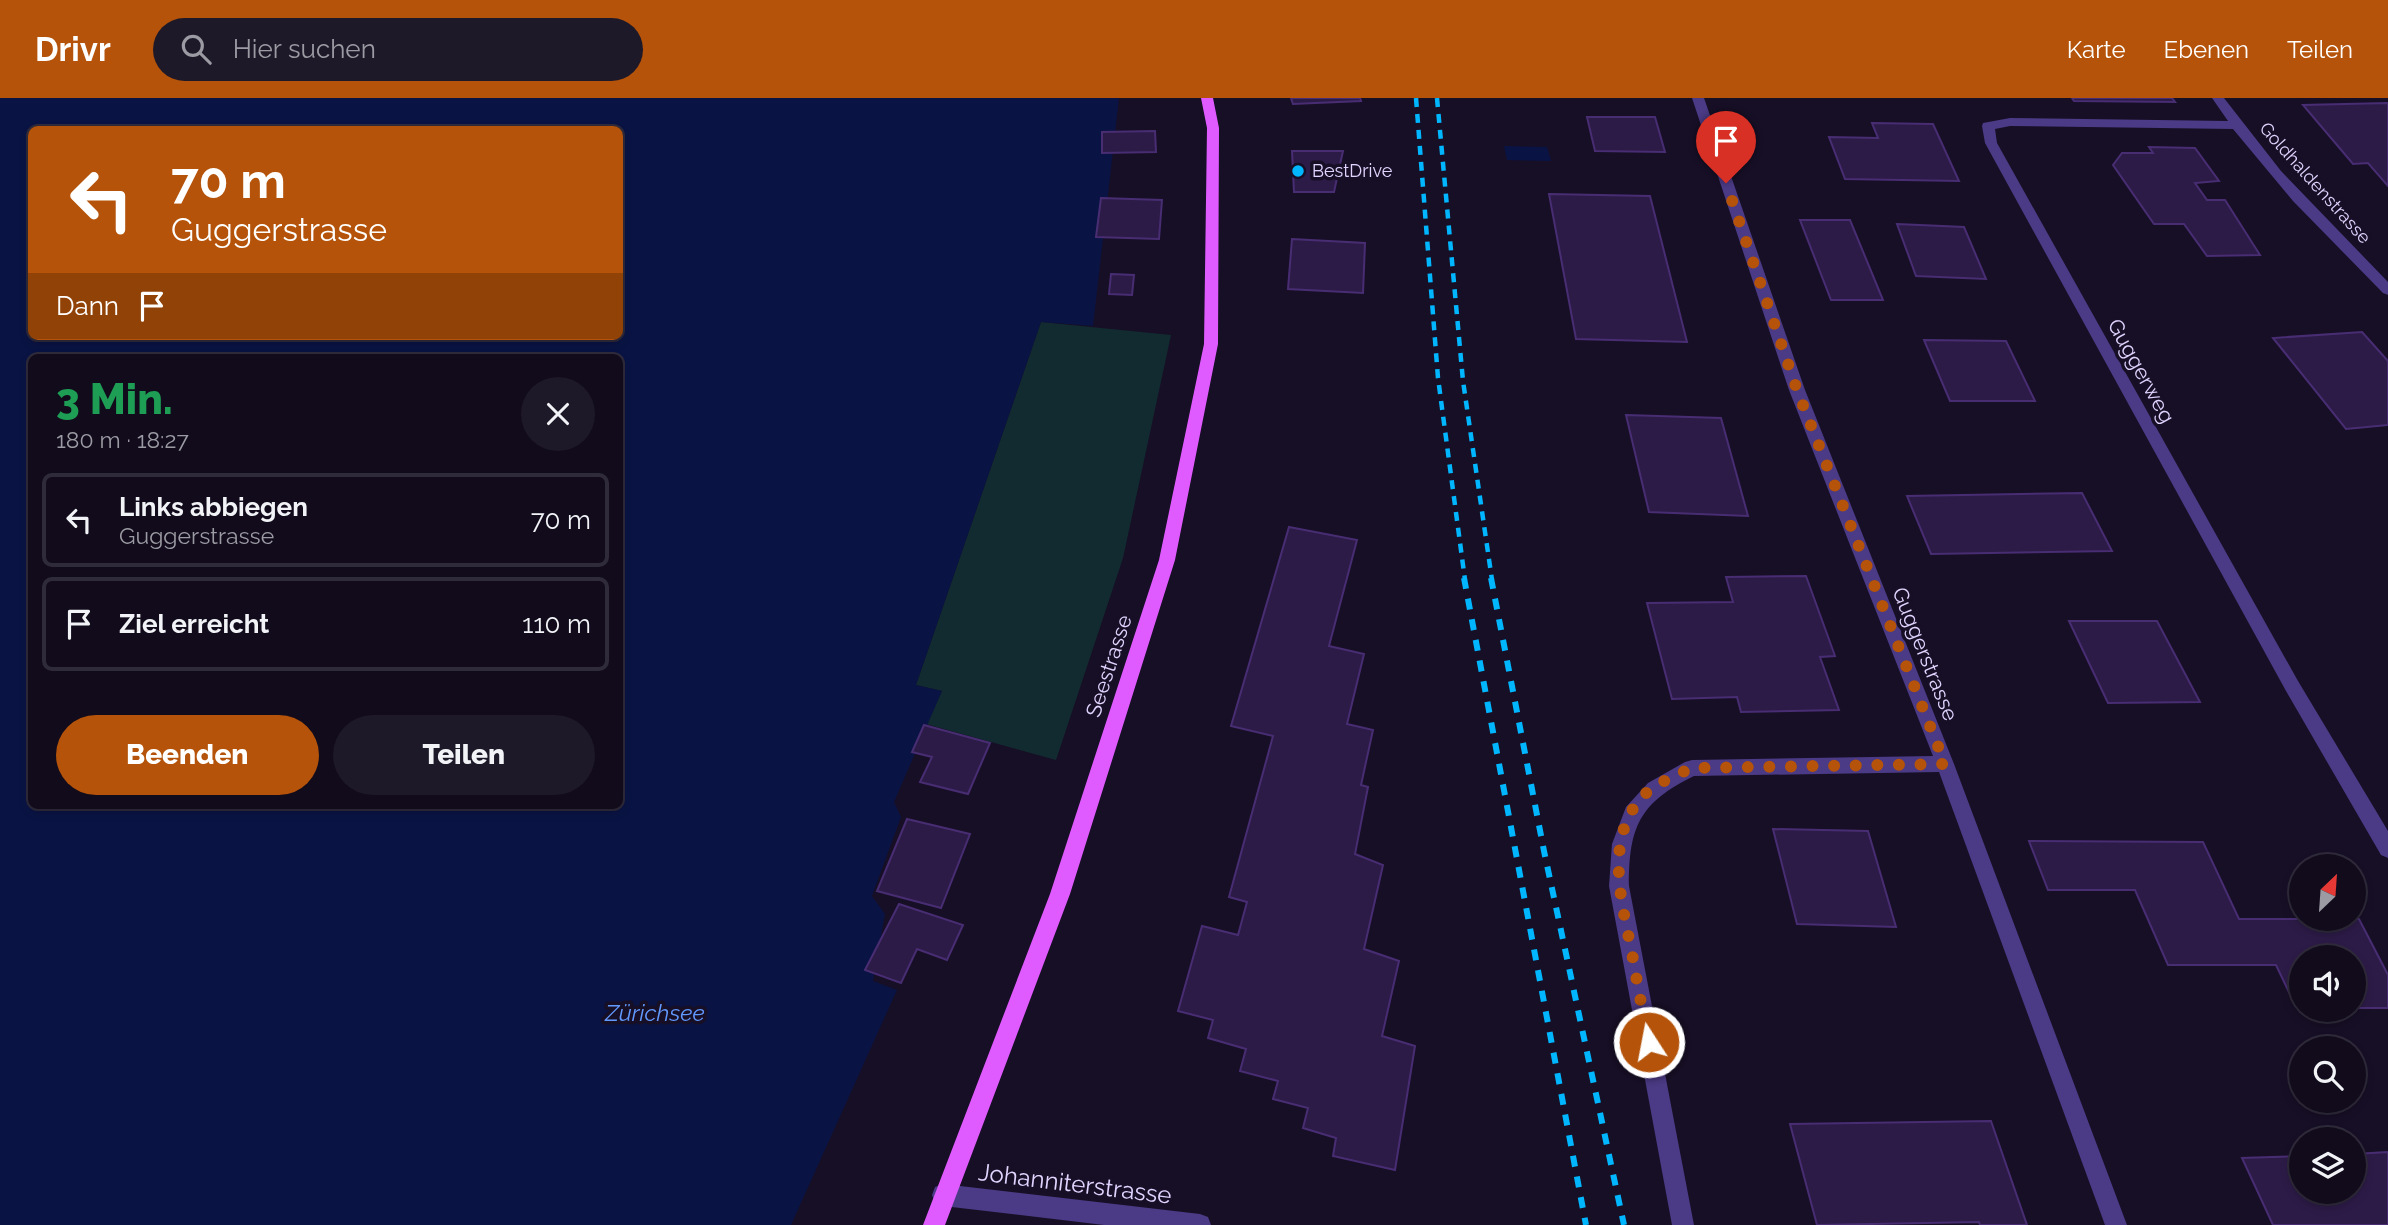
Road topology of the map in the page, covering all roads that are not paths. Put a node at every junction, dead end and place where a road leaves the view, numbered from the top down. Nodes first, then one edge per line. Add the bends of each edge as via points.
1 (1206, 98) edge
2 (1698, 98) edge
3 (2218, 98) edge
4 (2236, 125) junction
5 (2388, 290) edge
6 (1945, 764) junction
7 (2388, 849) edge
8 (943, 1195) junction
9 (934, 1225) edge
10 (1200, 1225) edge
11 (1683, 1225) edge
12 (2116, 1225) edge

1 - 8 main road, Seestrasse via 1213,128 1211,344 1167,560 1060,894
2 - 6 street, Guggerstrasse via 1797,390
3 - 4 street, Goldhaldenstrasse
4 - 5 street, Goldhaldenstrasse via 2295,196
4 - 7 street, Guggerweg via 2010,122 1988,127 2004,167 2285,674
6 - 11 street via 1692,768 1641,799 1625,826 1619,886
6 - 12 street, Guggerstrasse
8 - 9 main road, Seestrasse
8 - 10 street, Johanniterstrasse

